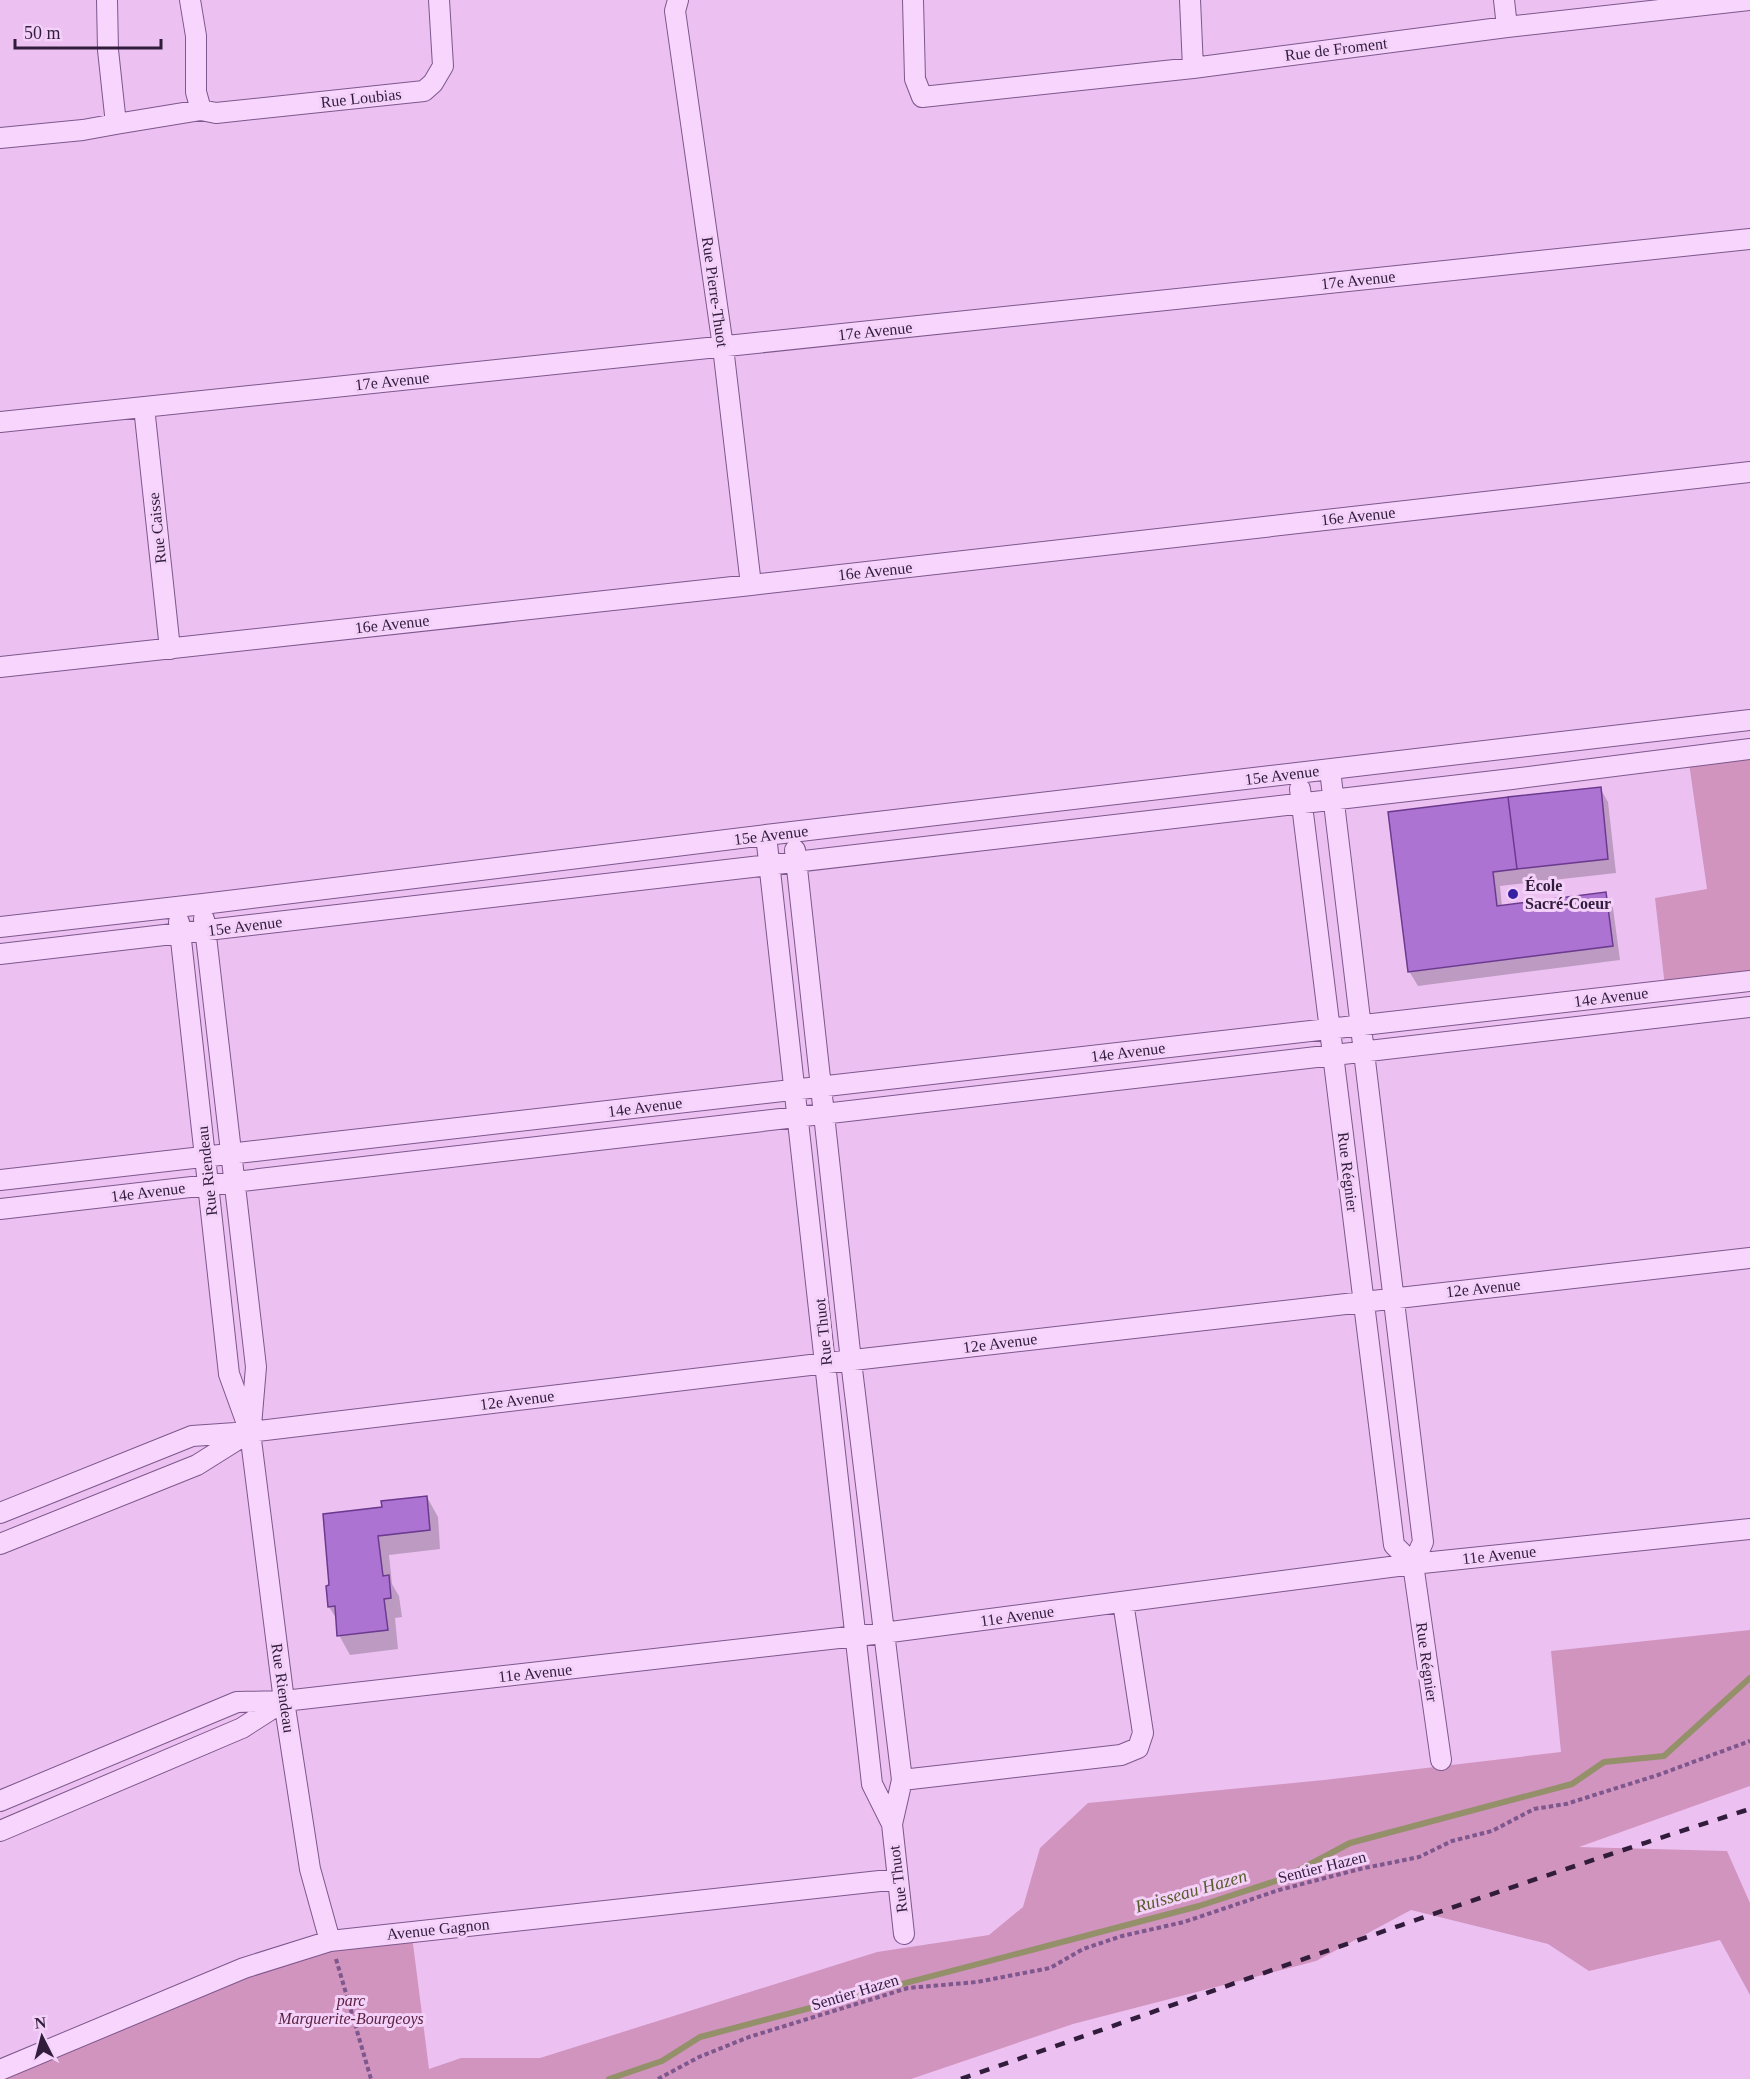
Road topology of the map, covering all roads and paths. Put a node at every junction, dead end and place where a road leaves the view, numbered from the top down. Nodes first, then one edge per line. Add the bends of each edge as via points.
1 (107, 0) edge
2 (190, 0) edge
3 (439, 0) edge
4 (678, 0) edge
5 (913, 0) edge
6 (1190, 0) edge
7 (1504, 0) edge
8 (1749, 0) edge
9 (1507, 27) junction
10 (1193, 68) junction
11 (201, 110) junction
12 (116, 124) junction
13 (0, 138) edge
14 (1750, 239) edge
15 (723, 347) junction
16 (144, 407) junction
17 (0, 422) edge
18 (1750, 471) edge
19 (751, 585) junction
20 (170, 649) junction
21 (0, 667) edge
22 (1750, 720) edge
23 (1640, 733) junction
24 (1750, 748) edge
25 (1510, 749) junction
26 (1646, 762) junction
27 (1330, 770) junction
28 (1298, 773) junction
29 (1512, 778) junction
30 (1334, 798) junction
31 (1054, 802) junction
32 (1302, 802) junction
33 (1056, 831) junction
34 (793, 832) junction
35 (766, 835) junction
36 (796, 861) junction
37 (770, 864) junction
38 (488, 869) junction
39 (491, 897) junction
40 (203, 904) junction
41 (177, 907) junction
42 (0, 927) edge
43 (206, 930) junction
44 (180, 933) junction
45 (0, 954) edge
46 (1750, 981) edge
47 (1750, 1007) edge
48 (1361, 1025) junction
49 (1330, 1029) junction
50 (1364, 1052) junction
51 (1333, 1055) junction
52 (821, 1087) junction
53 (795, 1090) junction
54 (824, 1114) junction
55 (799, 1117) junction
56 (507, 1123) junction
57 (510, 1150) junction
58 (232, 1154) junction
59 (205, 1157) junction
60 (0, 1180) edge
61 (235, 1181) junction
62 (208, 1185) junction
63 (0, 1209) edge
64 (1750, 1258) edge
65 (1393, 1298) junction
66 (1364, 1301) junction
67 (851, 1360) junction
68 (827, 1363) junction
69 (250, 1432) junction
70 (0, 1513) edge
71 (1750, 1529) edge
72 (0, 1544) edge
73 (1413, 1564) junction
74 (1123, 1602) junction
75 (883, 1633) junction
76 (856, 1636) junction
77 (284, 1701) junction
78 (1750, 1741) edge
79 (1441, 1760) dead end
80 (902, 1780) junction
81 (35, 1786) junction
82 (0, 1801) edge
83 (45, 1812) junction
84 (892, 1824) junction
85 (0, 1831) edge
86 (898, 1879) junction
87 (904, 1934) dead end
88 (330, 1941) junction
89 (0, 2070) edge
90 (371, 2079) edge
91 (658, 2079) edge

1 - 12 street
2 - 11 street via 196,36 196,92
3 - 11 street, Rue Loubias via 443,66 424,92 216,113
4 - 15 street, Rue Pierre-Thuot via 675,11
5 - 10 street, Rue de Froment via 915,79 922,97
6 - 10 street
7 - 9 street
8 - 9 street, Rue de Froment
9 - 10 street, Rue de Froment
11 - 12 street, Rue Loubias
12 - 13 street, Rue Loubias
14 - 15 street, 17e Avenue
15 - 16 street, 17e Avenue
15 - 19 street, Rue Pierre-Thuot
16 - 17 street, 17e Avenue
16 - 20 street, Rue Caisse
18 - 19 street, 16e Avenue
19 - 20 street, 16e Avenue
20 - 21 street, 16e Avenue
22 - 23 street, 15e Avenue
23 - 25 street, 15e Avenue
23 - 26 street
24 - 26 street, 15e Avenue
25 - 27 street, 15e Avenue
25 - 29 street
26 - 29 street, 15e Avenue
27 - 28 street, 15e Avenue
27 - 30 street, Rue Régnier
28 - 31 street, 15e Avenue
28 - 32 street, Rue Régnier
29 - 30 street, 15e Avenue
30 - 32 street, 15e Avenue
30 - 48 street, Rue Régnier
31 - 33 street
31 - 34 street, 15e Avenue
32 - 33 street, 15e Avenue
32 - 49 street, Rue Régnier
33 - 36 street, 15e Avenue
34 - 35 street, 15e Avenue
34 - 36 street, Rue Thuot
35 - 37 street, Rue Thuot
35 - 38 street, 15e Avenue
36 - 37 street, 15e Avenue
36 - 52 street, Rue Thuot
37 - 39 street, 15e Avenue
37 - 53 street, Rue Thuot
38 - 39 street
38 - 40 street, 15e Avenue
39 - 43 street, 15e Avenue
40 - 41 street, 15e Avenue
40 - 43 street, Rue Riendeau
41 - 42 street, 15e Avenue
41 - 44 street, Rue Riendeau
43 - 44 street, 15e Avenue
43 - 58 street, Rue Riendeau
44 - 45 street, 15e Avenue
44 - 59 street, Rue Riendeau
46 - 48 street, 14e Avenue
47 - 50 street, 14e Avenue
48 - 49 street, 14e Avenue
48 - 50 street, Rue Régnier
49 - 51 street, Rue Régnier
49 - 52 street, 14e Avenue
50 - 51 street, 14e Avenue
50 - 65 street, Rue Régnier
51 - 54 street, 14e Avenue
51 - 66 street, Rue Régnier
52 - 53 street, 14e Avenue
52 - 54 street, Rue Thuot
53 - 55 street, Rue Thuot
53 - 56 street, 14e Avenue
54 - 55 street, 14e Avenue
54 - 67 street, Rue Thuot
55 - 57 street, 14e Avenue
55 - 68 street, Rue Thuot
56 - 57 street
56 - 58 street, 14e Avenue
57 - 61 street, 14e Avenue
58 - 59 street, 14e Avenue
58 - 61 street, Rue Riendeau
59 - 60 street, 14e Avenue
59 - 62 street, Rue Riendeau
61 - 62 street, 14e Avenue
61 - 69 street, Rue Riendeau via 256,1367
62 - 63 street, 14e Avenue
62 - 69 street, Rue Riendeau via 230,1374
64 - 65 street, 12e Avenue
65 - 66 street, 12e Avenue
65 - 73 street, Rue Régnier via 1423,1542
66 - 67 street, 12e Avenue
66 - 73 street, Rue Régnier via 1394,1545
67 - 68 street, 12e Avenue
67 - 75 street, Rue Thuot
68 - 69 street, 12e Avenue
68 - 76 street, Rue Thuot
69 - 70 street, 12e Avenue via 192,1436
69 - 72 street, 12e Avenue via 197,1465
69 - 77 street, Rue Riendeau
71 - 73 street, 11e Avenue
73 - 74 street, 11e Avenue
73 - 79 street, Rue Régnier
74 - 75 street, 11e Avenue
74 - 80 street via 1143,1733 1138,1748 1121,1755
75 - 76 street, 11e Avenue
75 - 80 street, Rue Thuot
76 - 77 street, 11e Avenue
76 - 84 street, Rue Thuot via 872,1784
77 - 81 street, 11e Avenue via 237,1702
77 - 83 street, 11e Avenue via 242,1728
77 - 88 street, Rue Riendeau via 310,1869
78 - 91 path, Sentier Hazen via 1566,1804 1534,1809 1492,1831 1452,1841 1419,1857 1279,1890 1184,1922 1122,1936 1083,1949 1050,1968 977,1982 908,1988 748,2037
80 - 84 street, Rue Thuot
81 - 82 street, 11e Avenue
81 - 83 street
83 - 85 street, 11e Avenue
84 - 86 street, Rue Thuot
86 - 87 street, Rue Thuot
86 - 88 street, Avenue Gagnon
88 - 89 street, Avenue Gagnon via 244,1968
88 - 90 path

